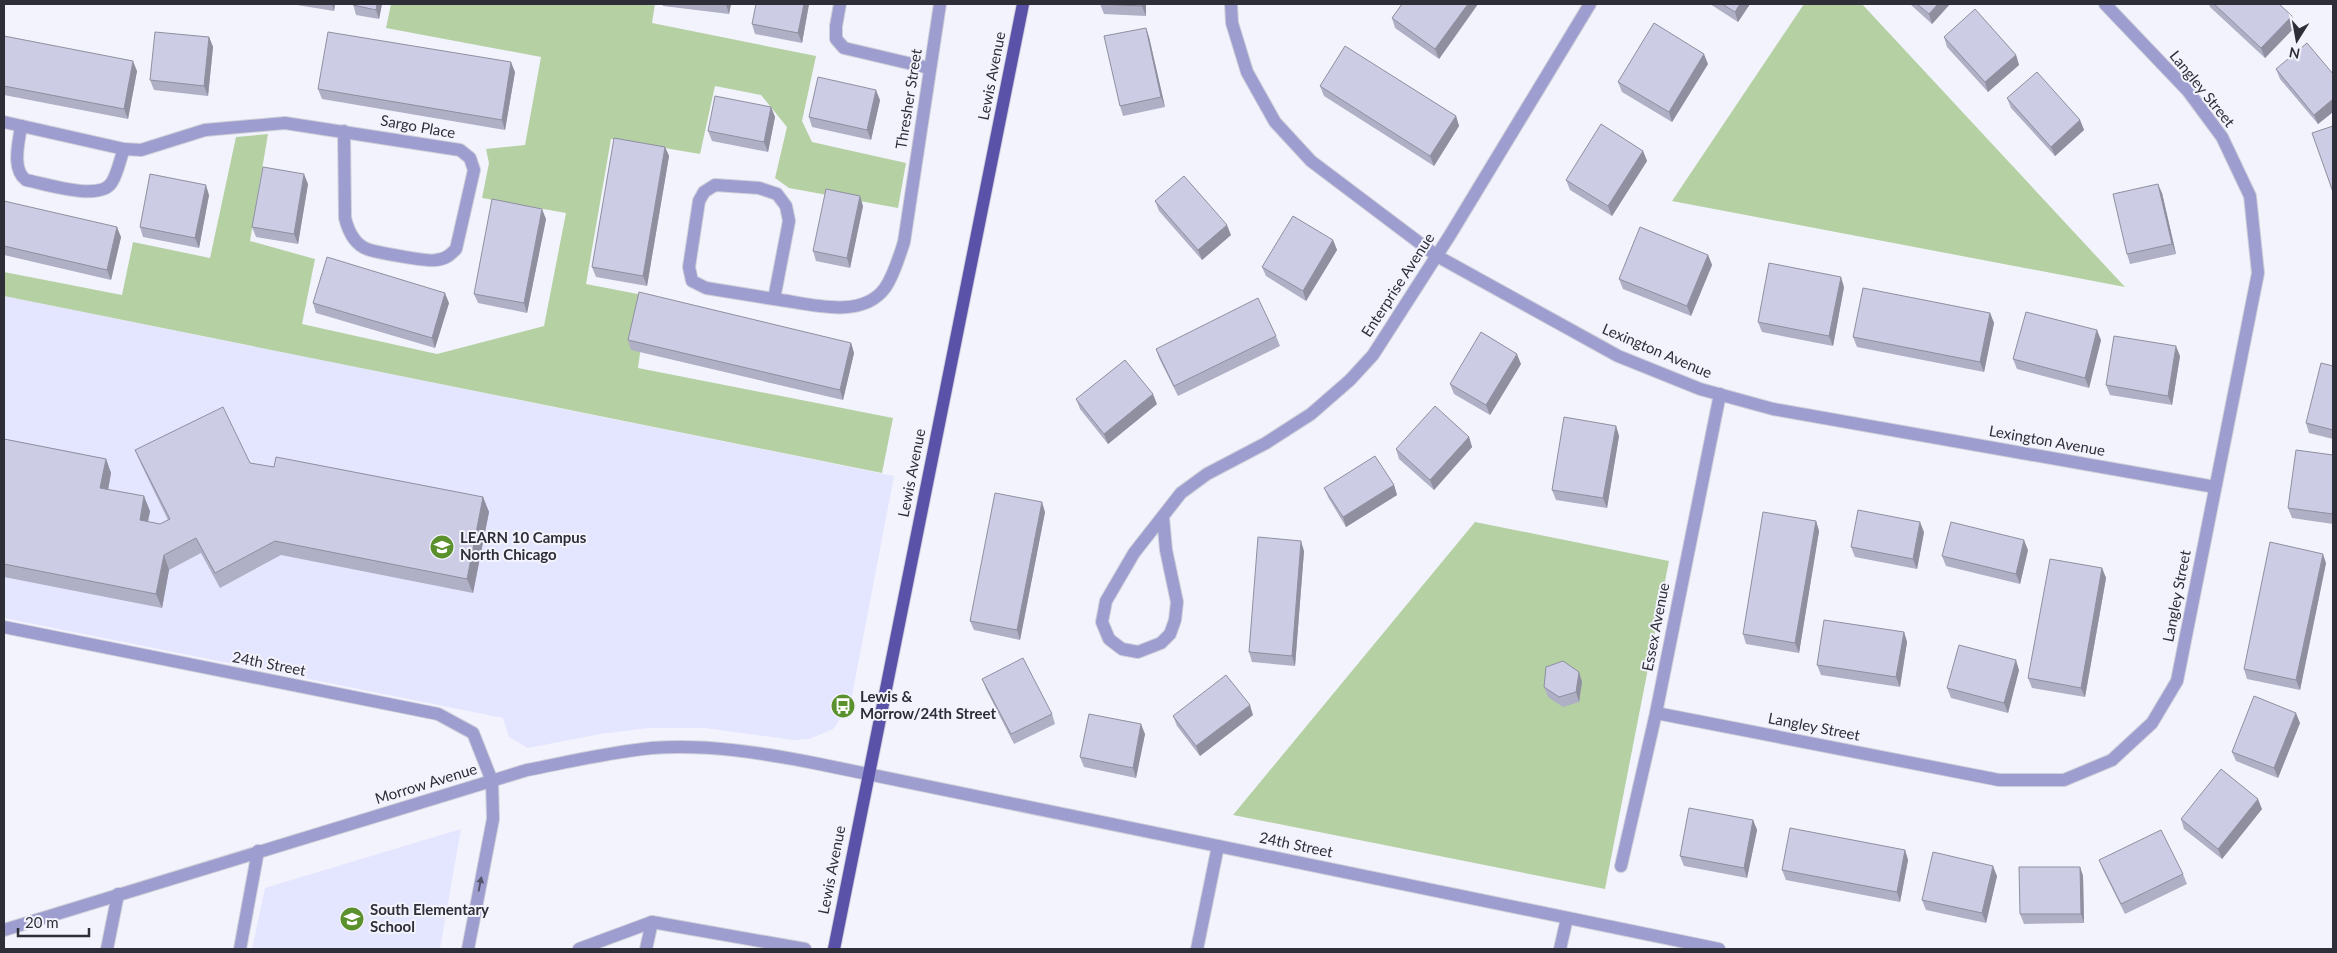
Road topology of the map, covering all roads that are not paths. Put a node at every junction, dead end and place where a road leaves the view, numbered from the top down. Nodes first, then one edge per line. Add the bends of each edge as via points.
1 (840, 4) edge
2 (940, 4) edge
3 (1023, 4) edge
4 (1231, 4) edge
5 (1590, 4) edge
6 (2104, 4) edge
7 (929, 68) junction
8 (4, 122) edge
9 (21, 126) junction
10 (344, 130) junction
11 (124, 149) junction
12 (1436, 256) junction
13 (774, 299) junction
14 (1720, 394) junction
15 (2216, 487) junction
16 (1163, 517) junction
17 (4, 627) edge
18 (1656, 713) junction
19 (868, 774) junction
20 (492, 781) junction
21 (1218, 846) junction
22 (258, 851) junction
23 (1621, 866) dead end
24 (118, 894) junction
25 (1566, 918) junction
26 (652, 922) junction
27 (4, 930) edge
28 (107, 949) edge
29 (240, 949) edge
30 (468, 949) edge
31 (579, 949) edge
32 (646, 949) edge
33 (805, 949) edge
34 (834, 949) edge
35 (1197, 949) edge
36 (1560, 949) edge
37 (1719, 949) edge

1 - 7 street via 836,39 844,48
2 - 7 street, Thresher Street
3 - 19 main road, Lewis Avenue
4 - 12 street, Lexington Avenue via 1232,23 1246,72 1275,122 1311,160
5 - 12 street, Enterprise Avenue
6 - 15 street, Langley Street via 2188,92 2222,136 2250,196 2258,273
7 - 13 street, Thresher Street via 904,242 884,289 868,303 844,308
8 - 9 street, Sargo Place
9 - 11 street, Sargo Place
9 - 11 street via 17,168 26,180 90,193 104,191 112,184
10 - 10 street, Sargo Place via 346,218 348,230 357,242 367,249 434,261 448,257 456,249 474,170 470,158 460,150
10 - 11 street, Sargo Place via 285,123 259,125 206,130 141,150
12 - 14 street, Lexington Avenue via 1618,356
12 - 16 street, Enterprise Avenue via 1373,355 1350,380 1289,429 1207,474 1181,493
13 - 13 street via 789,221 786,206 777,194 759,188 715,185 704,192 699,201 689,267 692,281 706,288
14 - 15 street, Lexington Avenue via 1773,409
14 - 18 street, Essex Avenue
15 - 18 street, Langley Street via 2177,681 2152,723 2112,760 2064,780 1999,780
16 - 16 street, Enterprise Avenue via 1134,553 1106,601 1102,622 1109,639 1122,649 1138,652 1161,643 1170,634 1175,620 1177,602
17 - 20 street, 24th Street via 438,714 473,733
18 - 23 street, Essex Avenue
19 - 20 street, Morrow Avenue via 722,748 677,748 612,753 527,770
19 - 21 street, 24th Street
19 - 34 main road, Lewis Avenue
20 - 22 street, Morrow Avenue
30 -> 20 street via 493,821
21 - 25 street, 24th Street
21 - 35 street
22 - 24 street, Morrow Avenue
22 - 29 street
24 - 27 street, Morrow Avenue
24 - 28 street
25 - 36 street
25 - 37 street, 24th Street
26 - 31 street
26 - 32 street
26 - 33 street

